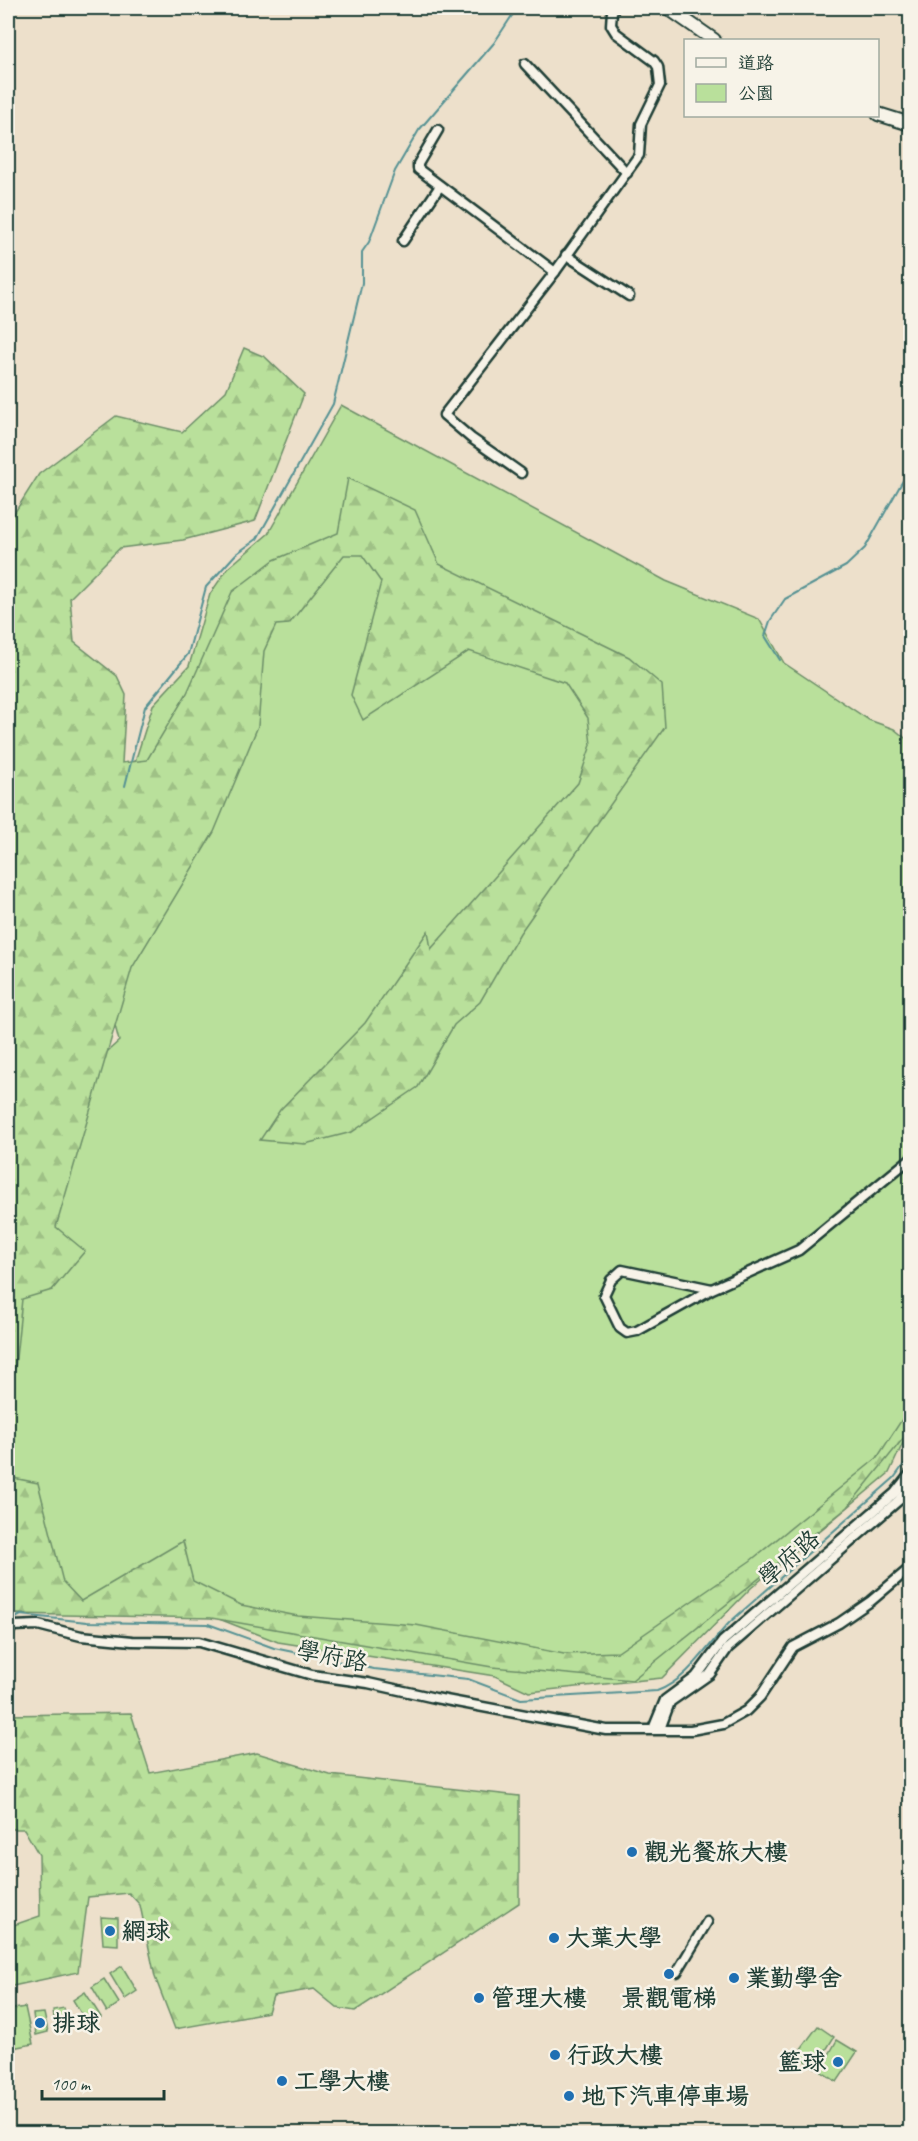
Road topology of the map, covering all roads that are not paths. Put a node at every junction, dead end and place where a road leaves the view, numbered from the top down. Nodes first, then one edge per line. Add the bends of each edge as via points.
1 (615, 8) edge
2 (668, 8) edge
3 (713, 39) edge
4 (525, 64) dead end
5 (879, 114) edge
6 (910, 124) edge
7 (438, 130) dead end
8 (627, 174) junction
9 (440, 186) junction
10 (403, 241) dead end
11 (566, 255) junction
12 (555, 272) junction
13 (629, 296) dead end
14 (521, 473) dead end
15 (910, 1159) edge
16 (712, 1289) junction
17 (910, 1474) edge
18 (910, 1486) edge
19 (910, 1568) edge
20 (8, 1633) edge
21 (656, 1729) junction
22 (707, 1922) dead end
23 (677, 1972) dead end

1 - 8 street via 610,25 654,61 660,85 641,124 639,155
2 - 3 main road
4 - 8 street
5 - 6 main road
7 - 9 street via 418,169
8 - 11 street
9 - 10 street
9 - 12 street
11 - 12 street
11 - 13 street
12 - 14 street via 444,416
15 - 16 street via 799,1250
16 - 16 street via 622,1270 610,1280 604,1295 620,1328 627,1333
17 - 21 street, 學府路 via 895,1493 723,1641 696,1677 665,1700
18 - 21 street, 學府路 via 899,1500 728,1648 710,1674 670,1702
19 - 21 street, 學府路 via 839,1623 793,1647 746,1711 723,1724 691,1730
20 - 21 street, 學府路 via 13,1626 24,1624 81,1636 199,1642 312,1676 368,1683 606,1730
22 - 23 street

